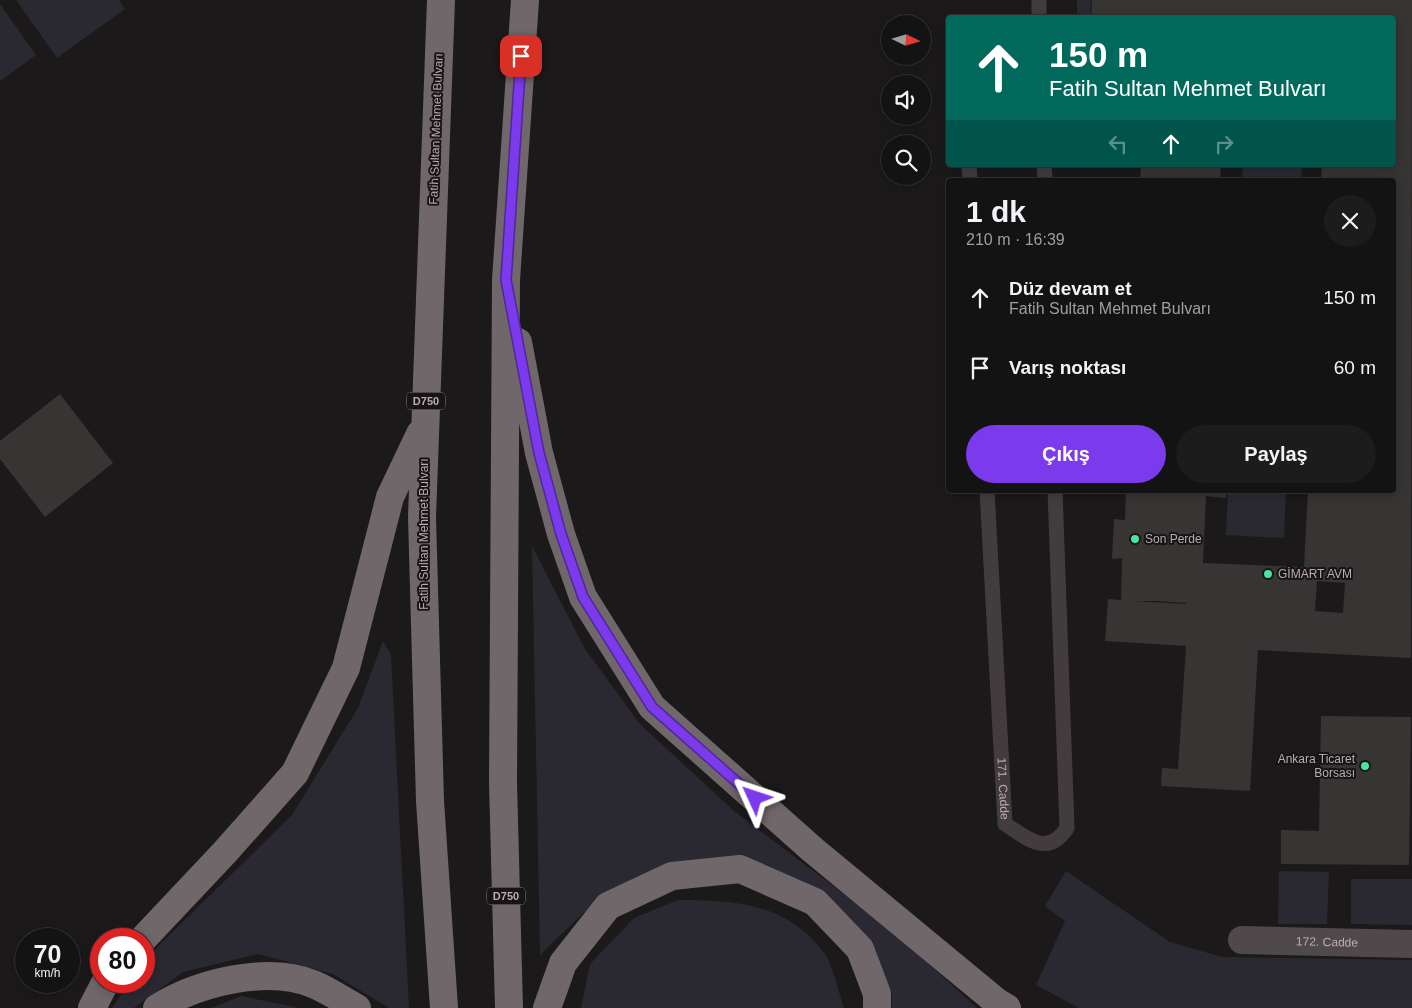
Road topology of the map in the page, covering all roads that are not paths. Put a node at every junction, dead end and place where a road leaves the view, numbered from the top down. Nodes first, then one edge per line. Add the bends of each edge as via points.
1 (441, 0) edge
2 (525, 0) edge
3 (1039, 0) edge
4 (1039, 15) edge
5 (506, 280) junction
6 (425, 424) junction
7 (987, 493) edge
8 (1055, 493) edge
9 (153, 928) edge
10 (1242, 940) dead end
11 (1412, 944) edge
12 (100, 993) edge
13 (92, 1008) edge
14 (157, 1008) edge
15 (357, 1008) edge
16 (444, 1008) edge
17 (509, 1008) edge
18 (547, 1008) edge
19 (878, 1008) edge
20 (1007, 1008) edge

1 - 6 highway, Fatih Sultan Mehmet Bulvarı / D750
2 - 5 highway, D750
3 - 4 lane
5 - 17 highway, D750 via 503,783
5 - 20 highway via 539,453 561,534 583,597 652,707 813,850
6 - 9 highway via 390,497 346,668 294,773
6 - 16 highway, Fatih Sultan Mehmet Bulvarı / D750 via 422,517 430,801
7 - 8 lane, 171. Cadde via 1005,824 1034,843 1042,844 1056,840 1067,828
10 - 11 street, 172. Cadde
12 - 13 highway
14 - 15 highway via 187,991 231,979 275,977 312,983
18 - 19 highway via 563,963 608,906 672,876 740,869 815,902 860,948 877,994

